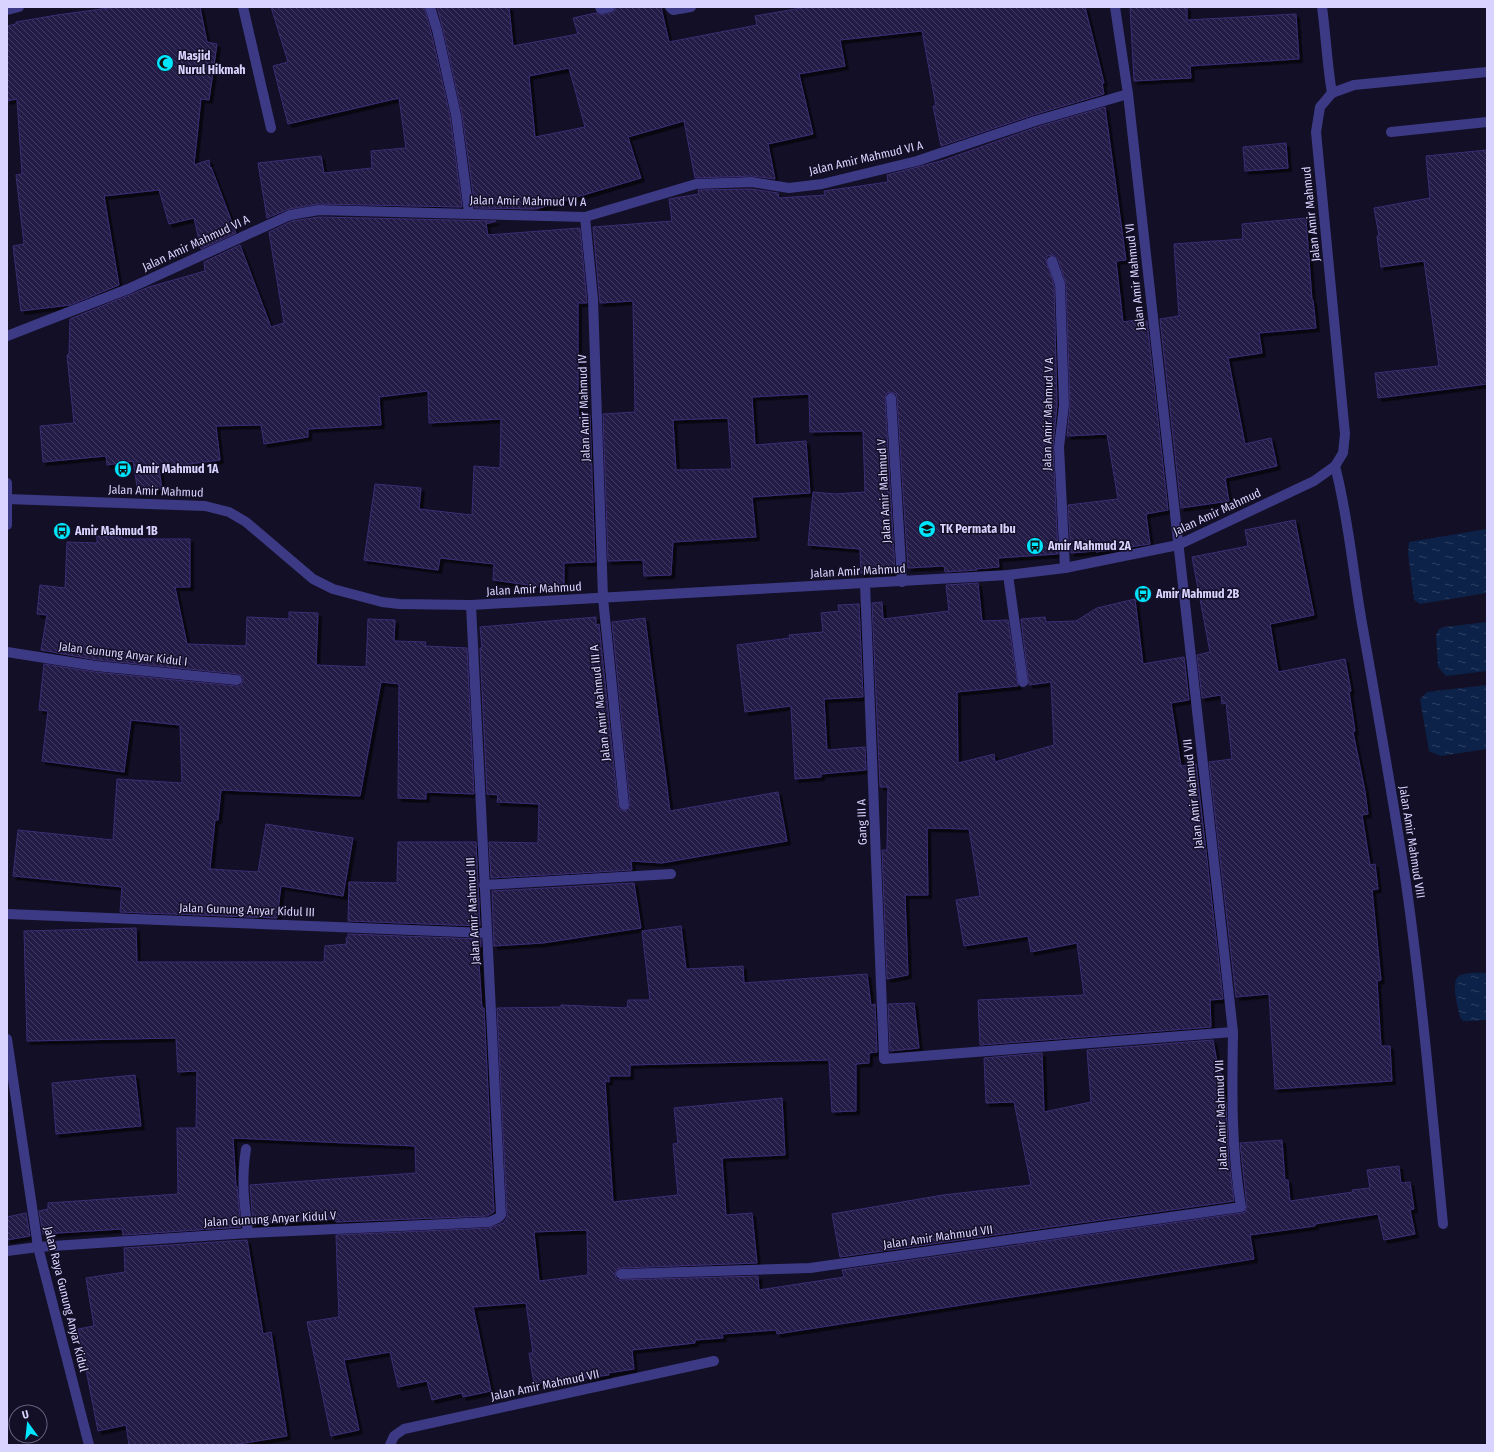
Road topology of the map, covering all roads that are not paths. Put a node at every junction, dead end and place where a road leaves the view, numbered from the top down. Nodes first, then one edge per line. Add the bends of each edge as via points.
1 (19, 7) edge
2 (243, 7) edge
3 (430, 7) edge
4 (600, 7) edge
5 (610, 7) edge
6 (670, 7) edge
7 (691, 7) edge
8 (1115, 7) edge
9 (1322, 7) edge
10 (7, 10) edge
11 (1487, 72) edge
12 (1332, 93) junction
13 (1128, 94) junction
14 (1487, 122) edge
15 (271, 128) dead end
16 (1391, 132) dead end
17 (469, 213) junction
18 (585, 217) junction
19 (1052, 261) dead end
20 (7, 336) edge
21 (891, 398) dead end
22 (1335, 466) junction
23 (7, 483) edge
24 (7, 499) edge
25 (7, 525) edge
26 (1178, 545) junction
27 (1065, 568) junction
28 (1008, 575) junction
29 (902, 582) junction
30 (866, 584) junction
31 (603, 598) junction
32 (471, 605) junction
33 (7, 652) edge
34 (237, 680) dead end
35 (1023, 682) dead end
36 (624, 805) dead end
37 (671, 874) dead end
38 (484, 885) junction
39 (7, 914) edge
40 (487, 933) junction
41 (1233, 1032) junction
42 (7, 1039) edge
43 (246, 1149) dead end
44 (501, 1215) joint
45 (1443, 1224) dead end
46 (248, 1233) junction
47 (38, 1247) junction
48 (7, 1251) edge
49 (621, 1274) dead end
50 (714, 1361) dead end
51 (90, 1445) edge
52 (390, 1445) edge

1 - 10 street
2 - 15 street
3 - 17 street via 456,115
4 - 5 street
6 - 7 street via 673,10
8 - 13 street, Jalan Amir Mahmud VI
9 - 12 street
11 - 12 street via 1354,85
12 - 22 street, Jalan Amir Mahmud via 1320,107 1316,132 1345,434 1343,453
13 - 18 street, Jalan Amir Mahmud VI A via 1035,121 916,161 822,184 789,188 752,182 696,184
13 - 26 street, Jalan Amir Mahmud VI
14 - 16 street
17 - 18 street, Jalan Amir Mahmud VI A
17 - 20 street, Jalan Amir Mahmud VI A via 319,210 290,215 128,289
18 - 31 street, Jalan Amir Mahmud IV via 594,299
19 - 27 street, Jalan Amir Mahmud V A via 1060,284 1064,405 1059,448
21 - 29 street, Jalan Amir Mahmud V
22 - 26 street, Jalan Amir Mahmud via 1314,481
22 - 45 street, Jalan Amir Mahmud VIII via 1341,489 1406,885
23 - 24 street
24 - 25 street
24 - 32 street, Jalan Amir Mahmud via 205,506 229,512 246,522 312,578 333,589 399,604
26 - 27 street, Jalan Amir Mahmud
26 - 41 street, Jalan Amir Mahmud VII
27 - 28 street, Jalan Amir Mahmud
28 - 29 street, Jalan Amir Mahmud
28 - 35 street
29 - 30 street, Jalan Amir Mahmud
30 - 31 street, Jalan Amir Mahmud
30 - 41 street, Gang III A via 884,1059
31 - 32 street, Jalan Amir Mahmud
31 - 36 street, Jalan Amir Mahmud III A
32 - 38 street, Jalan Amir Mahmud III
33 - 34 street, Jalan Gunung Anyar Kidul I via 96,666
37 - 38 street
38 - 40 street, Jalan Amir Mahmud III
39 - 40 street, Jalan Gunung Anyar Kidul III
40 - 44 street, Jalan Amir Mahmud III
41 - 49 street, Jalan Amir Mahmud VII via 1232,1116 1235,1173 1241,1207 810,1268
42 - 47 street, Jalan Raya Gunung Anyar Kidul
43 - 46 street via 243,1187
44 - 46 street, Jalan Gunung Anyar Kidul V via 489,1222
46 - 47 street, Jalan Gunung Anyar Kidul V
47 - 48 street, Jalan Gunung Anyar Kidul V
47 - 51 street, Jalan Raya Gunung Anyar Kidul
50 - 52 street, Jalan Amir Mahmud VII via 404,1429 394,1436

